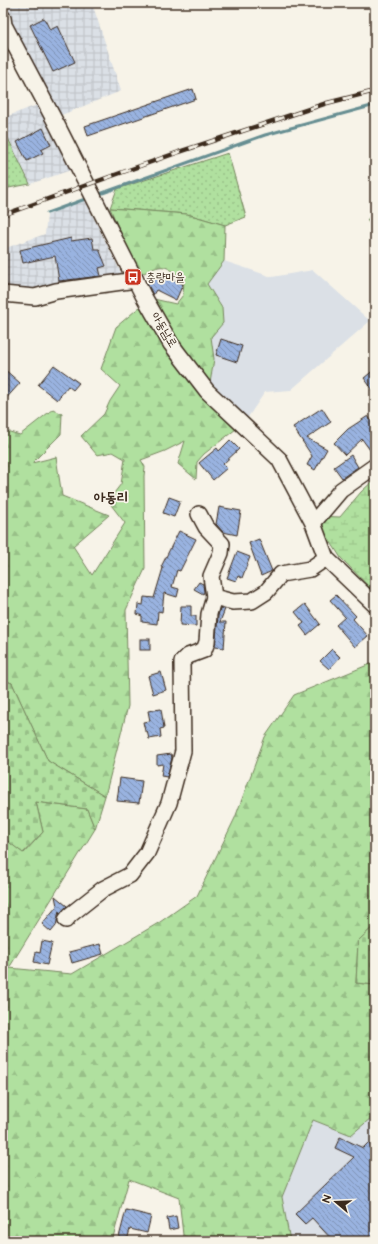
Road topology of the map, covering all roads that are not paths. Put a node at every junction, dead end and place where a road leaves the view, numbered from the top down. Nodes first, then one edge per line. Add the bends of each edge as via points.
1 (4, 22) edge
2 (136, 280) junction
3 (3, 294) edge
4 (375, 466) edge
5 (198, 514) dead end
6 (313, 523) junction
7 (326, 558) junction
8 (214, 597) junction
9 (375, 605) edge
10 (66, 920) dead end

1 - 2 street, 아동남로
2 - 3 street via 56,291 35,297
2 - 6 street, 아동남로 via 171,344 207,391 279,459
4 - 6 street via 341,490
5 - 8 street via 222,544 211,576
6 - 7 street, 아동남로
7 - 8 street via 310,569 281,574 266,592 252,601 233,602
7 - 9 street, 아동남로
8 - 10 street via 204,650 188,656 182,662 183,751 169,803 147,853 130,876 103,889

